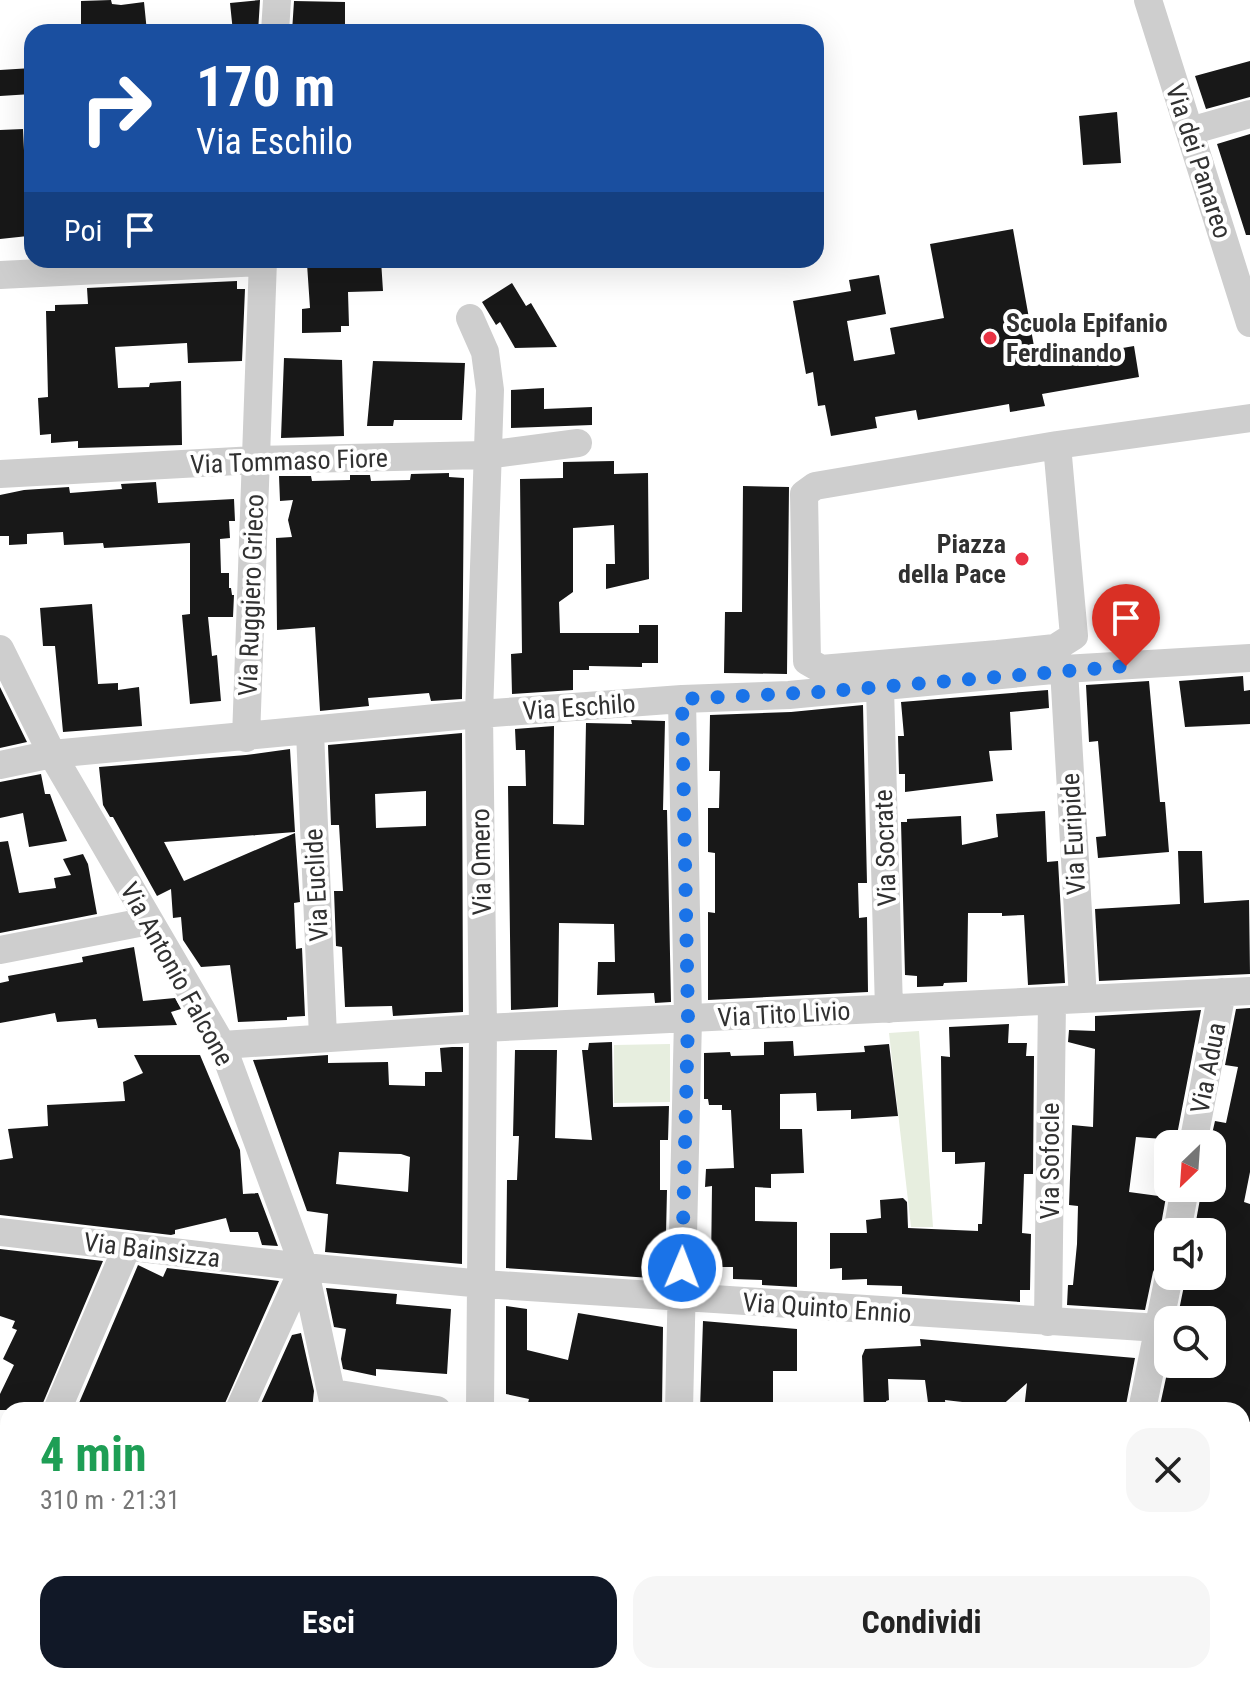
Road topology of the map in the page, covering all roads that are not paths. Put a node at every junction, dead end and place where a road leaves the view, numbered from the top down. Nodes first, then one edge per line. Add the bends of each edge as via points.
1 (277, 0) edge
2 (1148, 0) edge
3 (276, 24) edge
4 (1250, 114) edge
5 (1190, 131) junction
6 (37, 268) edge
7 (263, 268) edge
8 (0, 275) edge
9 (470, 318) dead end
10 (1250, 323) edge
11 (1250, 418) edge
12 (578, 443) dead end
13 (1057, 445) junction
14 (486, 455) junction
15 (255, 460) junction
16 (0, 474) edge
17 (0, 649) edge
18 (1250, 658) edge
19 (997, 665) junction
20 (1064, 669) junction
21 (880, 688) junction
22 (682, 699) junction
23 (479, 714) junction
24 (310, 732) junction
25 (246, 738) junction
26 (52, 754) junction
27 (0, 765) edge
28 (149, 921) junction
29 (0, 950) edge
30 (1236, 991) edge
31 (1083, 999) junction
32 (1052, 1001) junction
33 (889, 1009) junction
34 (688, 1019) junction
35 (483, 1028) junction
36 (323, 1037) junction
37 (222, 1045) junction
38 (1197, 1130) edge
39 (0, 1232) edge
40 (127, 1247) junction
41 (304, 1267) junction
42 (483, 1284) junction
43 (681, 1299) junction
44 (1048, 1322) junction
45 (1154, 1328) edge
46 (1154, 1352) edge
47 (334, 1401) edge
48 (60, 1402) edge
49 (243, 1402) edge
50 (480, 1402) edge
51 (679, 1402) edge
52 (1144, 1402) edge

1 - 3 street
2 - 5 street, Via dei Panareo
4 - 5 street
5 - 10 street, Via dei Panareo
6 - 8 street
7 - 15 street, Via Ruggiero Grieco
9 - 14 street, Via Omero via 485,352 490,390
11 - 13 street
12 - 14 street, Via Tommaso Fiore
13 - 19 street via 1074,636 1055,648
13 - 19 street via 815,486 804,494 807,661 821,669
14 - 15 street, Via Tommaso Fiore
14 - 23 street, Via Omero
15 - 16 street, Via Tommaso Fiore
15 - 25 street, Via Ruggiero Grieco
17 - 26 street, Via Antonio Falcone
18 - 20 street, Via Eschilo
19 - 20 street, Via Eschilo
19 - 21 street, Via Eschilo
20 - 31 street, Via Euripide
21 - 22 street, Via Eschilo
21 - 33 street, Via Socrate
22 - 23 street, Via Eschilo
22 - 34 street
23 - 24 street, Via Eschilo
23 - 35 street, Via Omero
24 - 25 street, Via Eschilo
24 - 36 street, Via Euclide
25 - 26 street, Via Eschilo
26 - 27 street, Via Eschilo
26 - 28 street, Via Antonio Falcone
28 - 29 street
28 - 37 street, Via Antonio Falcone
30 - 31 street, Via Tito Livio
30 - 38 street, Via Adua
31 - 32 street, Via Tito Livio
32 - 33 street, Via Tito Livio
32 - 44 street, Via Sofocle
33 - 34 street, Via Tito Livio
34 - 35 street, Via Tito Livio
34 - 43 street
35 - 36 street, Via Tito Livio
35 - 42 street, Via Omero
36 - 37 street, Via Tito Livio
37 - 41 street, Via Antonio Falcone
39 - 40 street, Via Bainsizza
40 - 41 street, Via Bainsizza
40 - 48 street
41 - 42 street, Via Quinto Ennio
41 - 47 street, Via Antonio Falcone
41 - 49 street
42 - 43 street, Via Quinto Ennio
42 - 50 street, Via Omero
43 - 44 street, Via Quinto Ennio
43 - 51 street
44 - 45 street, Via Quinto Ennio
46 - 52 street

